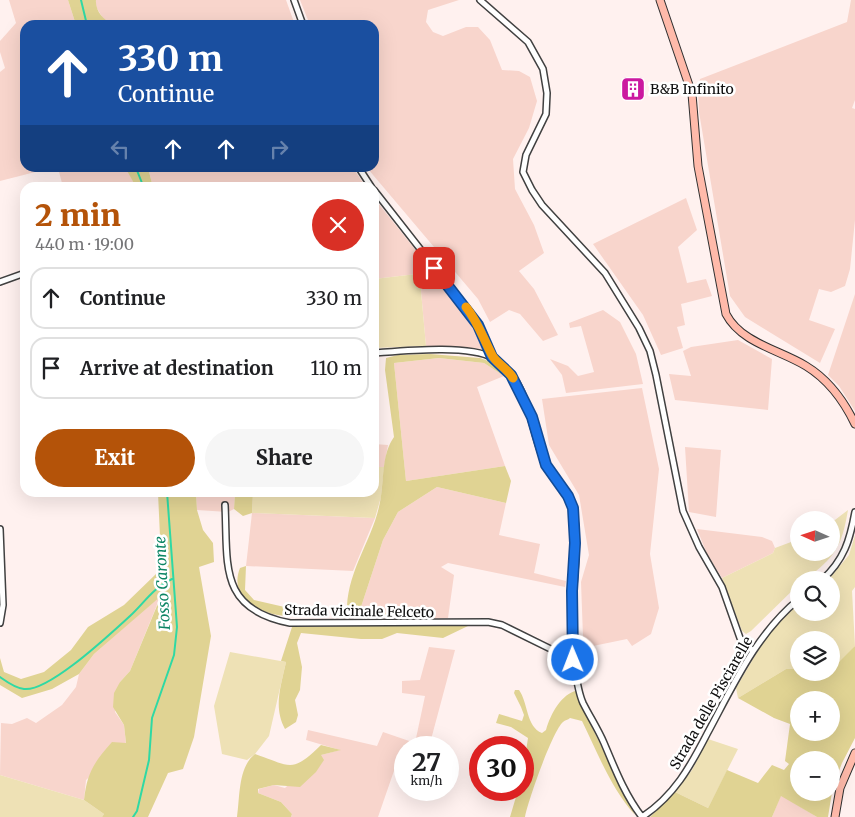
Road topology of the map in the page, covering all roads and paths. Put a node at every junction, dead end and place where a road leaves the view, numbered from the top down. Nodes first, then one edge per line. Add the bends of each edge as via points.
1 (294, 0) edge
2 (480, 0) edge
3 (660, 0) edge
4 (301, 20) edge
5 (379, 197) edge
6 (20, 275) edge
7 (0, 282) edge
8 (379, 353) edge
9 (492, 357) junction
10 (855, 424) edge
11 (225, 505) dead end
12 (855, 512) edge
13 (0, 529) edge
14 (830, 571) edge
15 (790, 608) edge
16 (0, 623) edge
17 (753, 651) junction
18 (573, 660) junction
19 (855, 753) edge
20 (642, 817) edge
21 (835, 817) edge

1 - 4 street
2 - 17 street via 528,42 543,69 546,114 523,164 526,181 542,205 605,273 639,328 650,351 656,375 683,511 722,587 740,638
3 - 10 main road via 692,94 698,166 726,314 740,332 805,365 825,380
5 - 9 street via 468,310
6 - 7 street
8 - 9 street via 456,351
9 - 18 street, Strada delle Pisciarelle via 511,375 522,395 546,465 573,508
11 - 18 street, Strada vicinale Felceto via 227,555 233,588 241,601 261,615 290,623 494,623
12 - 14 street via 848,546
13 - 16 street via 3,605
15 - 17 street, Strada delle Pisciarelle via 767,630
17 - 20 street, Strada delle Pisciarelle via 688,770 666,799
18 - 20 street, Strada delle Pisciarelle via 582,702 602,737 629,798
19 - 21 main road via 840,788

